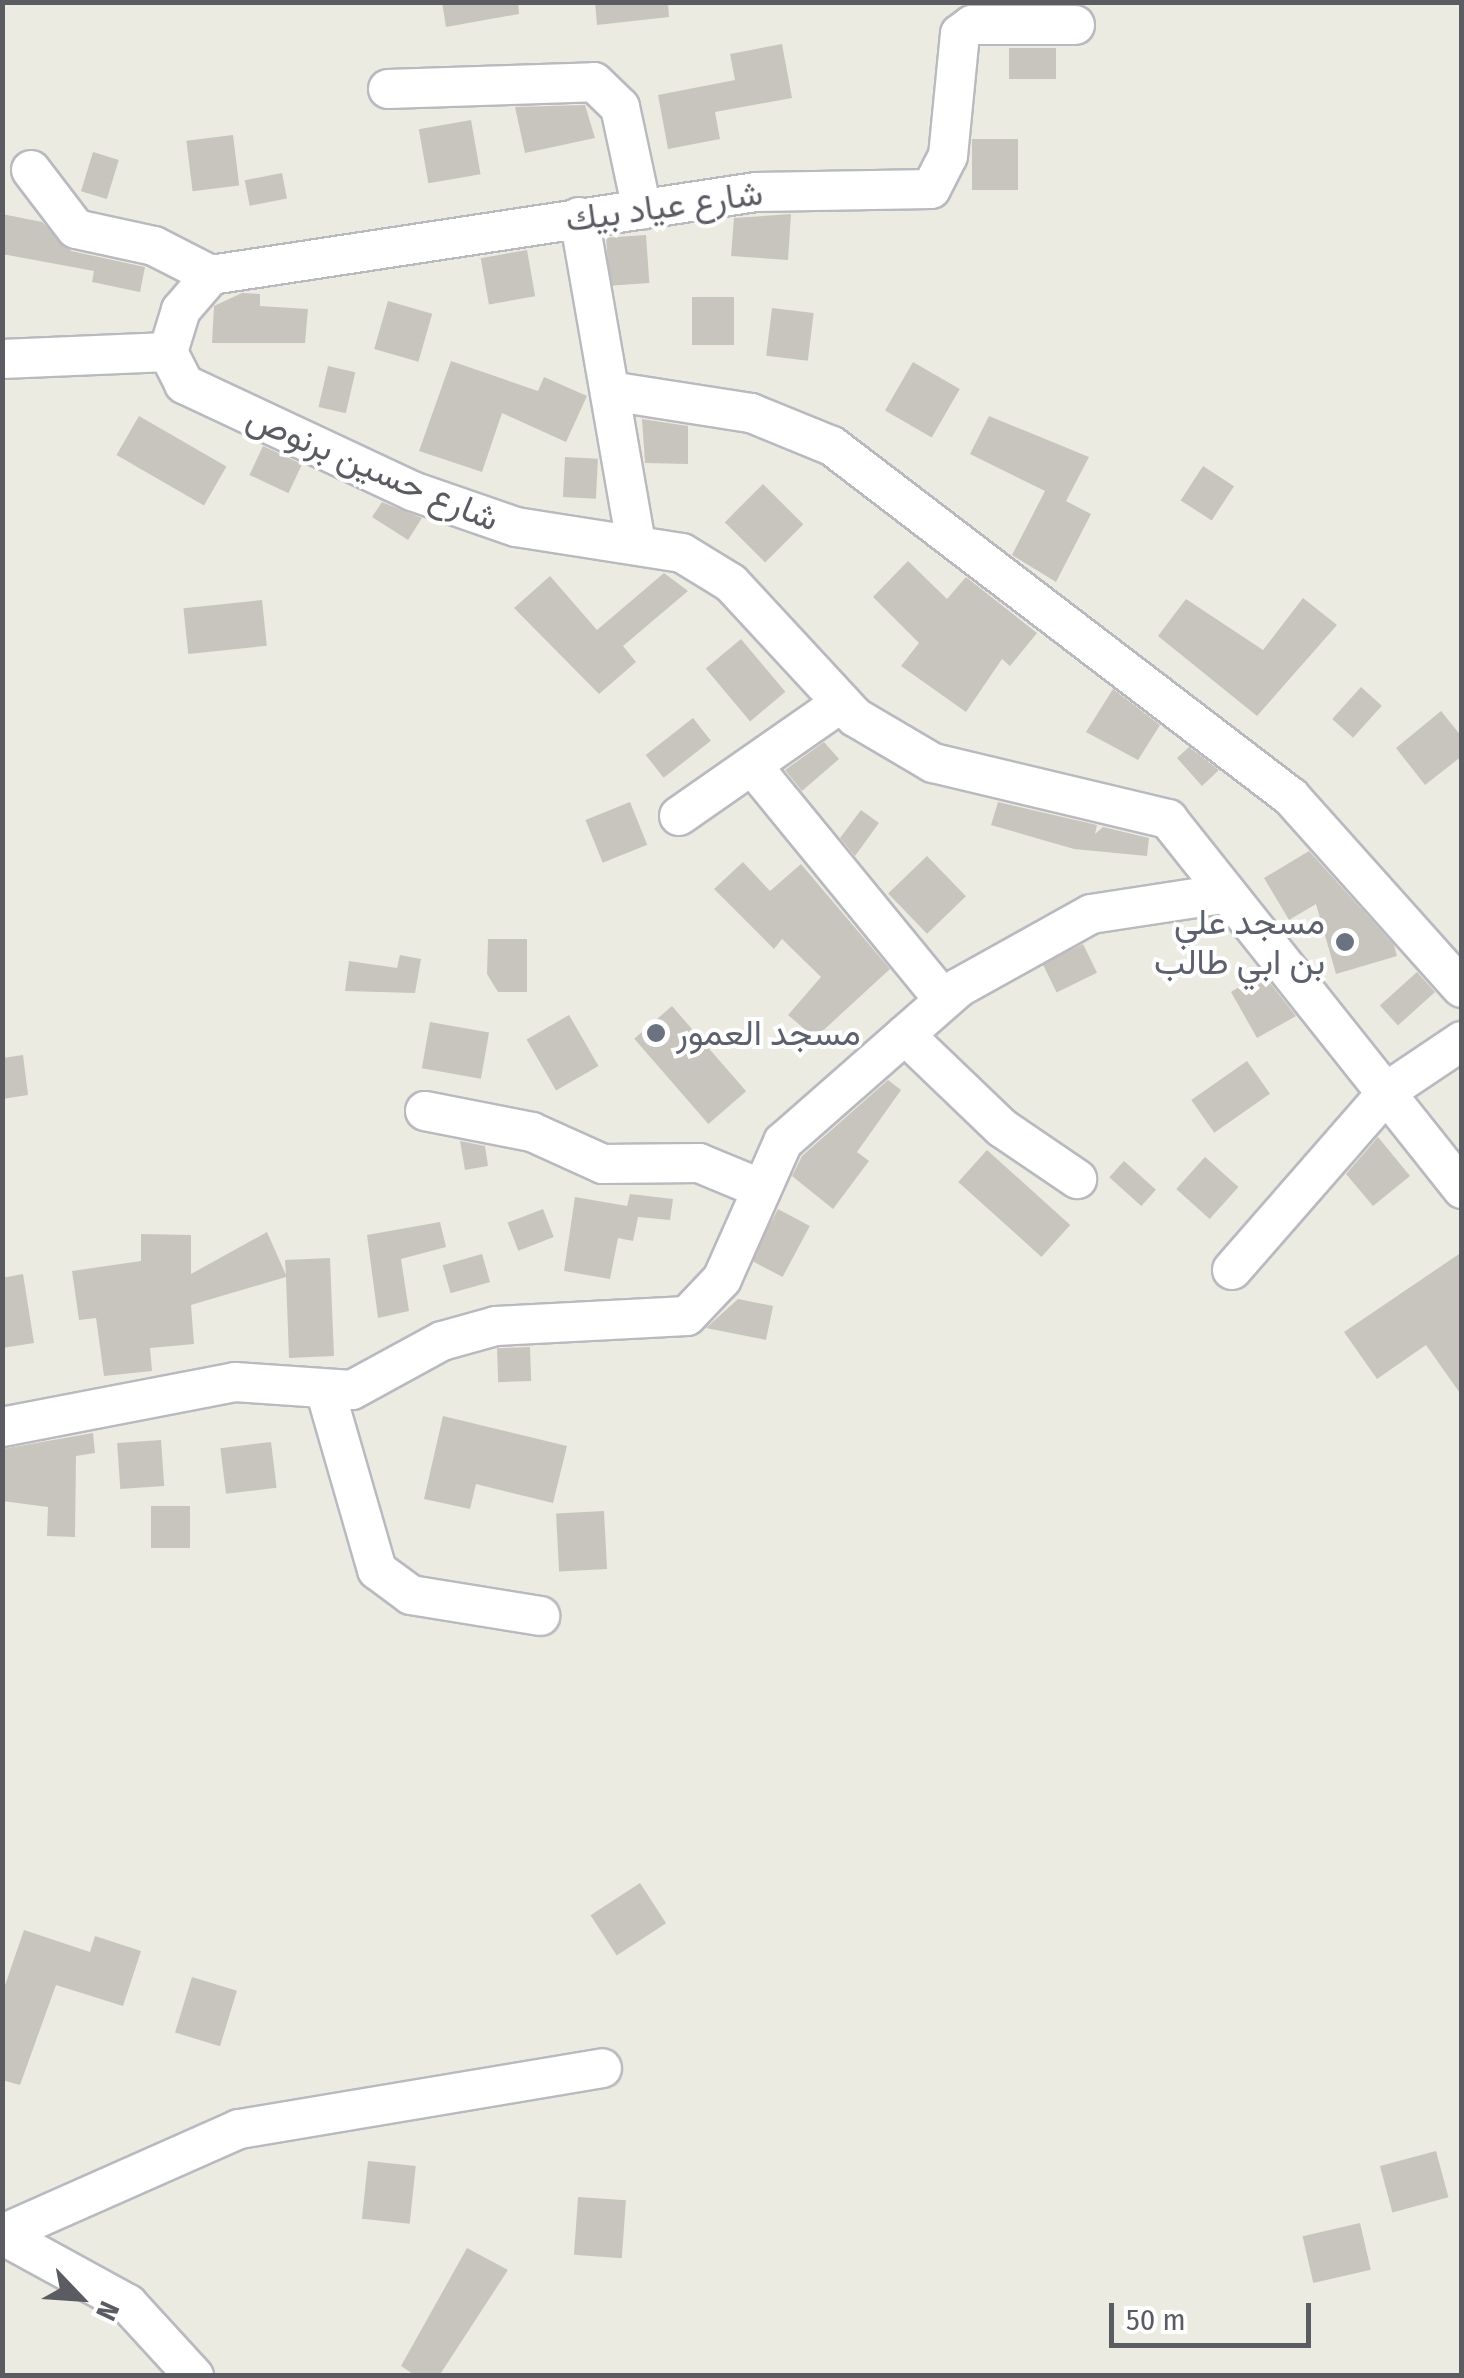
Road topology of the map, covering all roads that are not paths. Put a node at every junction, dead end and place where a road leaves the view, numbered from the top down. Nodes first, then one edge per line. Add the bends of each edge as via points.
1 (1076, 25) dead end
2 (388, 89) dead end
3 (31, 170) dead end
4 (642, 210) junction
5 (579, 216) junction
6 (211, 276) junction
7 (168, 352) junction
8 (2, 359) edge
9 (610, 391) junction
10 (636, 543) junction
11 (840, 703) junction
12 (755, 769) junction
13 (679, 816) dead end
14 (1222, 894) junction
15 (1462, 988) edge
16 (944, 1000) junction
17 (905, 1035) junction
18 (1462, 1041) edge
19 (1388, 1090) junction
20 (426, 1111) dead end
21 (1078, 1179) dead end
22 (757, 1187) junction
23 (1462, 1188) edge
24 (1232, 1270) dead end
25 (326, 1393) junction
26 (2, 1428) edge
27 (540, 1616) dead end
28 (602, 2068) dead end
29 (2, 2235) edge
30 (194, 2376) edge

1 - 4 street, شارع عياد بيك via 972,26 960,34 948,156 931,189 832,185
2 - 4 street via 594,82 620,107
3 - 6 street via 76,230 168,250
4 - 5 street, شارع عياد بيك
5 - 6 street, شارع عياد بيك
5 - 9 street
6 - 7 street via 181,310
7 - 8 street
7 - 10 street, شارع حسين برنوص via 184,384 412,490 516,527
9 - 10 street
9 - 15 street via 751,412 832,446 1291,797
10 - 11 street, شارع حسين برنوص via 682,553 731,583
11 - 12 street
11 - 14 street, شارع حسين برنوص via 933,764 1168,819
12 - 13 street
12 - 16 street
14 - 16 street via 1091,914 1033,938
14 - 19 street, شارع حسين برنوص
16 - 17 street
17 - 21 street via 1002,1128
17 - 22 street via 783,1142
18 - 19 street
19 - 23 street, شارع حسين برنوص
19 - 24 street
20 - 22 street via 532,1132 604,1164 699,1163
22 - 25 street via 722,1279 687,1316 496,1326 442,1341 368,1386
25 - 26 street via 234,1382
25 - 27 street via 378,1570 411,1595
28 - 29 street via 239,2129
29 - 30 street via 128,2304

